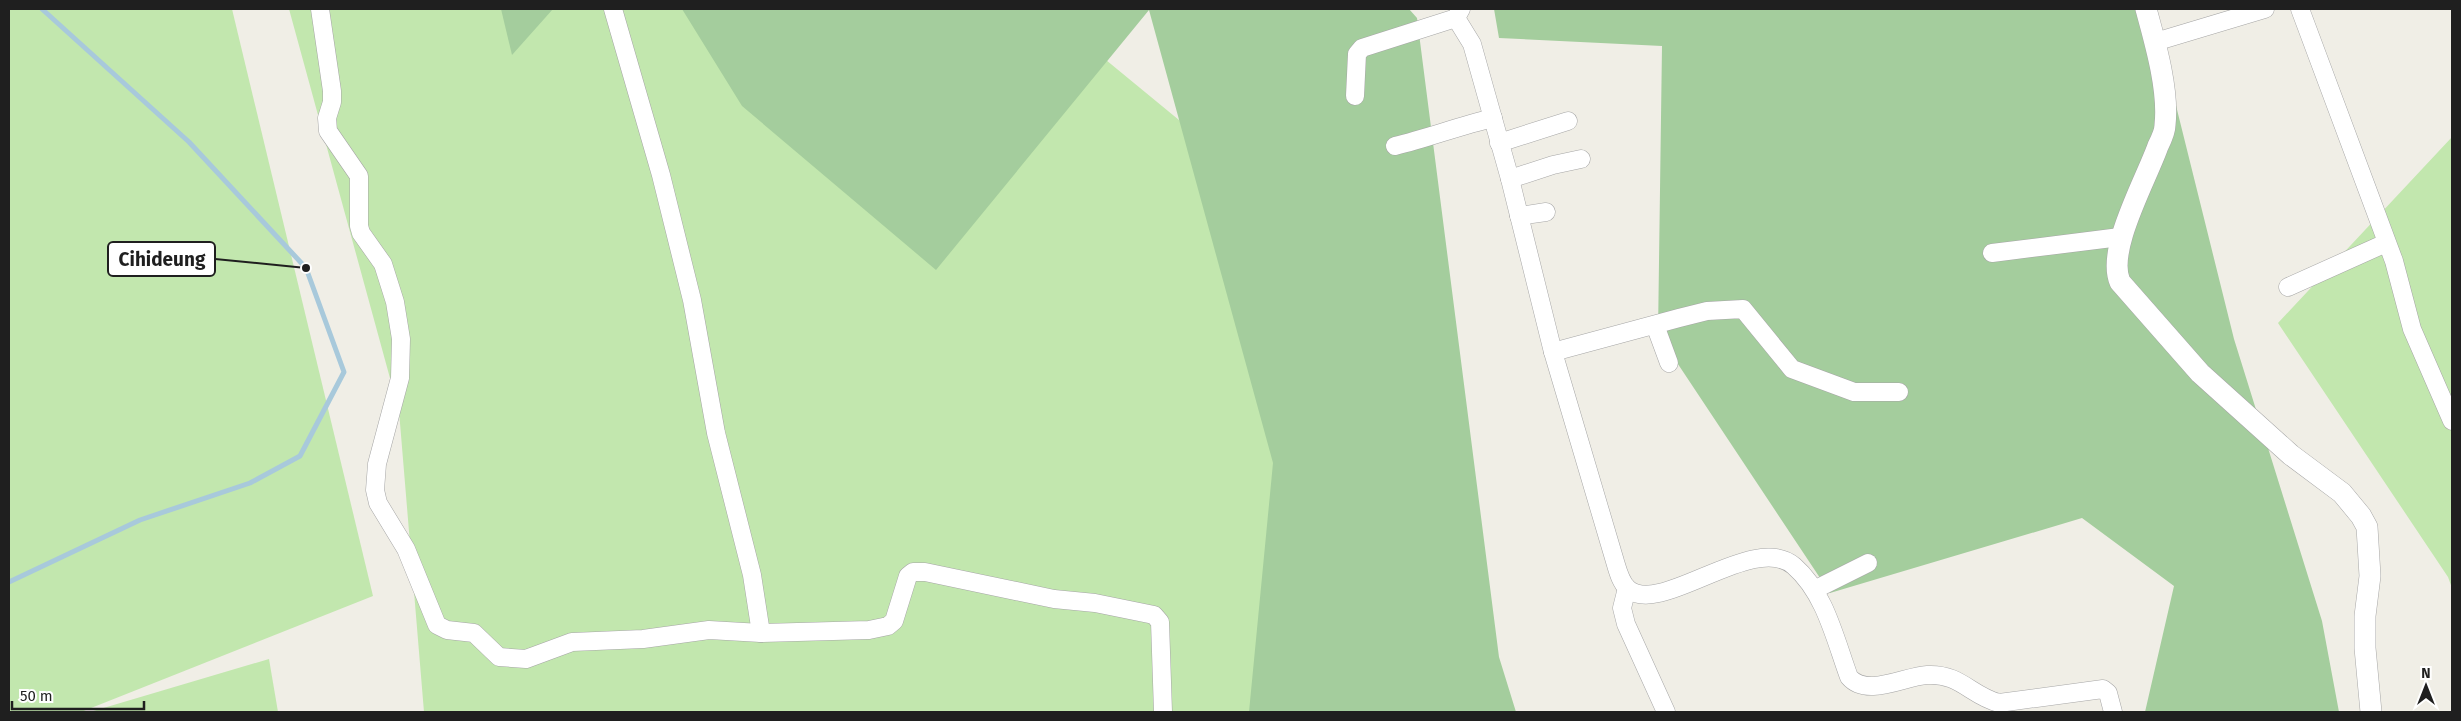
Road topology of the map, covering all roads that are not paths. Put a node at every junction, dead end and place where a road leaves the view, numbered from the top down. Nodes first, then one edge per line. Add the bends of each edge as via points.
1 (320, 9) edge
2 (613, 9) edge
3 (2146, 9) edge
4 (2264, 9) edge
5 (2300, 9) edge
6 (1458, 13) edge
7 (2155, 42) junction
8 (1355, 96) dead end
9 (1493, 118) junction
10 (1568, 120) dead end
11 (1498, 143) junction
12 (1395, 146) dead end
13 (1581, 159) dead end
14 (1510, 179) junction
15 (1546, 212) dead end
16 (1519, 216) junction
17 (2120, 237) junction
18 (2386, 243) junction
19 (1992, 253) dead end
20 (2288, 288) dead end
21 (1656, 325) junction
22 (1553, 352) junction
23 (1669, 363) dead end
24 (1899, 392) dead end
25 (2452, 421) edge
26 (1868, 563) dead end
27 (1627, 588) junction
28 (1816, 589) junction
29 (761, 633) junction
30 (1163, 712) edge
31 (1666, 712) edge
32 (2113, 712) edge
33 (2371, 712) edge

1 - 29 street via 332,91 328,131 359,176 359,226 383,264 400,330 400,378 377,464 375,490 378,503 406,548 437,624 447,630 474,633 493,653 507,658 534,657 572,642 643,639 709,630
2 - 29 street via 661,175 692,300 716,433 752,575
3 - 7 street
4 - 7 street
5 - 18 street
6 - 8 street via 1362,48 1357,54
6 - 9 street via 1472,44
7 - 17 street via 2165,99 2165,126 2148,175
9 - 11 street
9 - 12 street
10 - 11 street
11 - 14 street
13 - 14 street
14 - 16 street
15 - 16 street
16 - 22 street
17 - 19 street
17 - 33 street via 2116,270 2120,282 2200,373 2291,455 2342,493 2367,527 2370,576 2365,648
18 - 20 street
18 - 25 street via 2412,329
21 - 22 street
21 - 23 street
21 - 24 street via 1707,311 1744,310 1792,369 1854,392
22 - 27 street via 1614,558
26 - 28 street
27 - 28 street via 1644,594 1662,591 1754,558 1773,556 1794,565
27 - 31 street via 1622,608 1626,624
28 - 32 street via 1849,677 1861,685 1942,675 1952,677 1999,703 2103,689 2108,693
29 - 30 street via 869,630 888,626 897,614 908,576 918,571 1054,599 1154,614 1160,622

